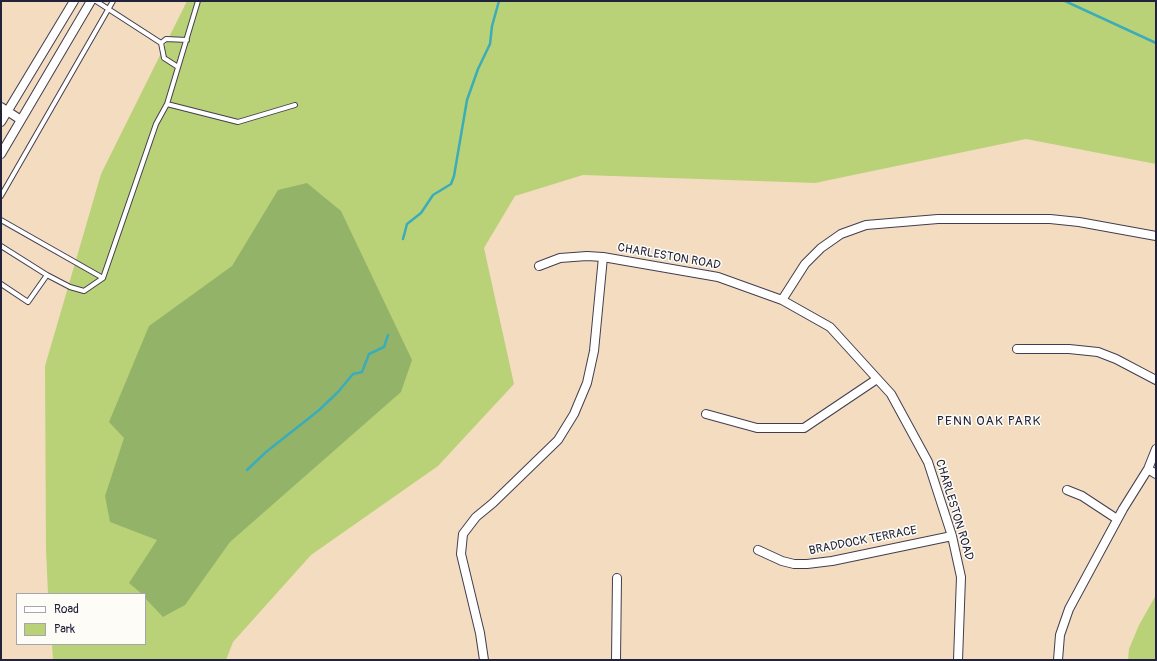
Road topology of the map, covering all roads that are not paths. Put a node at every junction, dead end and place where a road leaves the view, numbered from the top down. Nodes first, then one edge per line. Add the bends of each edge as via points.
1 (74, 1) edge
2 (91, 1) edge
3 (96, 1) edge
4 (113, 1) edge
5 (198, 1) edge
6 (108, 9) junction
7 (187, 40) junction
8 (162, 43) junction
9 (178, 67) junction
10 (167, 104) junction
11 (296, 105) dead end
12 (4, 109) edge
13 (21, 120) junction
14 (1, 122) edge
15 (4, 141) edge
16 (1, 154) edge
17 (1, 196) edge
18 (1, 220) edge
19 (1156, 236) edge
20 (1, 246) edge
21 (603, 257) junction
22 (539, 266) dead end
23 (47, 276) junction
24 (103, 278) junction
25 (1, 284) edge
26 (782, 300) junction
27 (1017, 349) dead end
28 (877, 379) junction
29 (1156, 380) edge
30 (706, 414) dead end
31 (1156, 449) edge
32 (1148, 469) junction
33 (1156, 474) edge
34 (1067, 490) dead end
35 (1117, 519) junction
36 (952, 536) junction
37 (758, 550) dead end
38 (617, 578) dead end
39 (484, 660) edge
40 (616, 660) edge
41 (958, 660) edge
42 (1058, 660) edge

1 - 12 street
2 - 13 street
3 - 6 lane
4 - 6 lane
5 - 7 lane
6 - 8 lane
6 - 17 lane
7 - 8 lane via 166,39
7 - 9 lane
8 - 9 lane via 164,58
9 - 10 lane
10 - 11 lane via 238,122
10 - 24 lane via 156,124
12 - 13 street
12 - 14 street
13 - 15 street
15 - 16 street
18 - 24 lane
19 - 26 street via 1050,219 938,219 866,225 841,234 821,248 805,264
20 - 23 lane
21 - 22 street, CHARLESTON ROAD via 569,257
21 - 26 street, CHARLESTON ROAD via 718,276
21 - 39 street via 594,351 587,383 574,414 558,440 476,517 463,534 461,554
23 - 24 lane via 84,291
23 - 25 lane via 28,302
26 - 28 street, CHARLESTON ROAD via 830,328
27 - 29 street via 1069,348 1098,352
28 - 30 street via 804,428 757,428
28 - 36 street, CHARLESTON ROAD via 891,394 928,462
31 - 32 street
32 - 33 street
32 - 35 street
34 - 35 street via 1082,496
35 - 42 street via 1069,609 1060,635
36 - 37 street, BRADDOCK TERRACE via 808,564 782,561
36 - 41 street, CHARLESTON ROAD via 961,576
38 - 40 street

